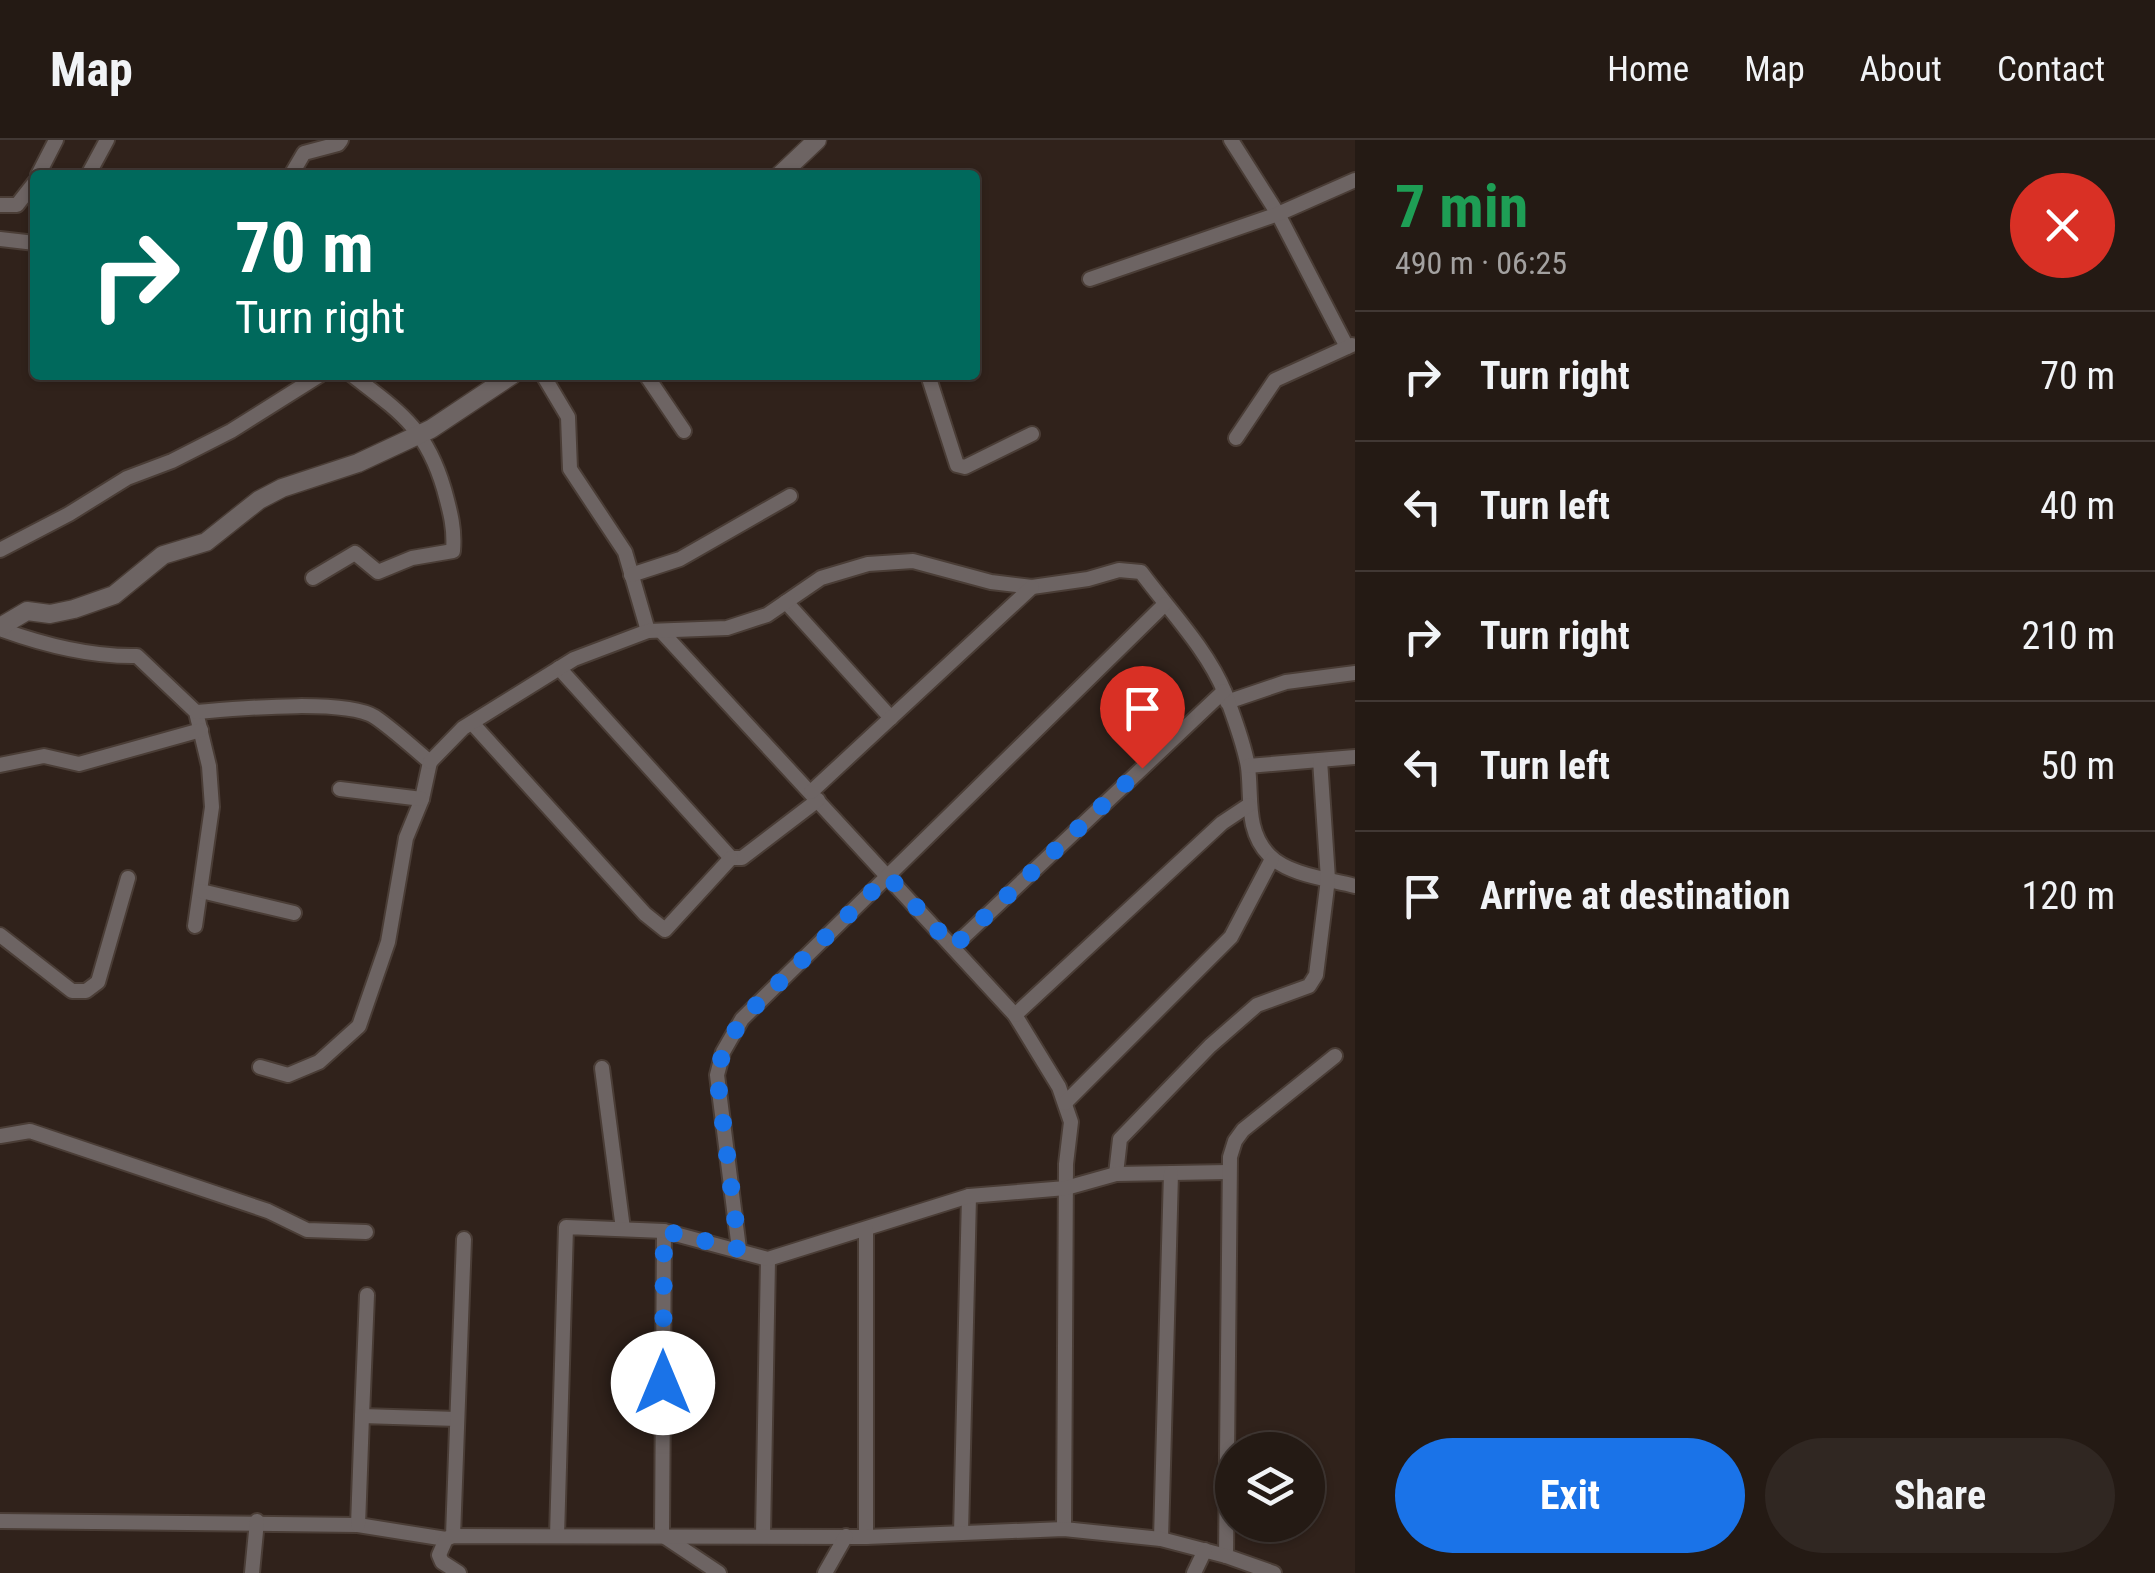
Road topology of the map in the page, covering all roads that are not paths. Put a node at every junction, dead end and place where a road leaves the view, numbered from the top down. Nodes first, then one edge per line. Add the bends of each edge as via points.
1 (56, 140) edge
2 (107, 140) edge
3 (341, 140) edge
4 (817, 140) edge
5 (1231, 140) edge
6 (41, 170) edge
7 (91, 170) edge
8 (294, 170) edge
9 (794, 170) edge
10 (1355, 180) edge
11 (30, 187) edge
12 (0, 204) edge
13 (1278, 214) junction
14 (0, 239) edge
15 (30, 242) edge
16 (1090, 279) dead end
17 (1351, 346) edge
18 (312, 380) edge
19 (358, 380) edge
20 (504, 380) edge
21 (546, 380) edge
22 (649, 380) edge
23 (930, 380) edge
24 (684, 431) dead end
25 (421, 434) junction
26 (1032, 434) dead end
27 (1236, 438) dead end
28 (790, 496) dead end
29 (0, 550) edge
30 (631, 575) junction
31 (313, 578) dead end
32 (1032, 587) junction
33 (786, 602) junction
34 (1164, 604) junction
35 (0, 628) edge
36 (654, 631) junction
37 (559, 668) junction
38 (1355, 674) edge
39 (1226, 696) junction
40 (196, 712) junction
41 (891, 718) junction
42 (472, 723) junction
43 (201, 730) junction
44 (1355, 757) edge
45 (1320, 760) junction
46 (430, 762) junction
47 (0, 765) edge
48 (1248, 766) junction
49 (340, 789) dead end
50 (815, 796) junction
51 (422, 799) junction
52 (1248, 804) junction
53 (731, 858) junction
54 (1272, 859) junction
55 (888, 876) junction
56 (128, 878) dead end
57 (1328, 878) junction
58 (1355, 886) edge
59 (201, 891) junction
60 (294, 912) dead end
61 (195, 926) dead end
62 (0, 935) edge
63 (953, 947) junction
64 (1015, 1015) junction
65 (1335, 1056) dead end
66 (260, 1067) dead end
67 (602, 1068) dead end
68 (1065, 1104) junction
69 (0, 1136) edge
70 (1171, 1172) junction
71 (1228, 1172) junction
72 (1116, 1174) junction
73 (1066, 1188) junction
74 (969, 1196) junction
75 (866, 1229) junction
76 (623, 1230) junction
77 (664, 1231) junction
78 (366, 1232) dead end
79 (464, 1239) dead end
80 (739, 1249) junction
81 (768, 1258) junction
82 (367, 1296) dead end
83 (362, 1416) junction
84 (458, 1419) junction
85 (0, 1521) edge
86 (257, 1521) junction
87 (358, 1525) junction
88 (1064, 1528) junction
89 (961, 1533) junction
90 (662, 1535) junction
91 (763, 1535) junction
92 (557, 1536) junction
93 (846, 1536) junction
94 (866, 1537) junction
95 (449, 1538) junction
96 (1161, 1540) junction
97 (1205, 1550) junction
98 (1226, 1556) junction
99 (252, 1573) edge
100 (459, 1573) edge
101 (719, 1573) edge
102 (825, 1573) edge
103 (1194, 1573) edge
104 (1274, 1573) edge

1 - 6 street
2 - 7 street
3 - 8 street via 304,153
4 - 9 street
5 - 13 street
10 - 13 street
11 - 12 street via 17,205
13 - 16 street
13 - 17 street
14 - 15 street
17 - 27 street via 1276,380
18 - 29 street via 231,432 126,478
19 - 25 street
20 - 25 street
21 - 30 street via 568,416 570,469 624,552
22 - 24 street
23 - 26 street via 956,465 965,467
25 - 31 street via 455,529 453,551 378,572 355,553
25 - 35 street via 259,500 206,542 162,554 114,596 62,612 27,611
28 - 30 street via 680,559
30 - 36 street
32 - 33 street via 914,561 868,564 821,578
32 - 34 street via 1141,572
32 - 41 street
33 - 36 street via 727,628
33 - 41 street
34 - 39 street
34 - 55 street
35 - 40 street via 35,642 136,656
36 - 37 street
36 - 50 street
37 - 42 street
37 - 53 street
38 - 39 street
39 - 48 street
39 - 63 street
40 - 43 street
40 - 46 street via 256,706 372,715
41 - 50 street
42 - 46 street
42 - 53 street via 664,930
43 - 47 street via 78,764 44,756
43 - 59 street via 212,807
44 - 45 street
45 - 48 street
45 - 57 street
46 - 51 street
48 - 52 street
49 - 51 street
50 - 53 street via 742,858
50 - 55 street
51 - 66 street via 406,838 388,942 359,1026 319,1062 288,1075
52 - 54 street via 1258,841
52 - 64 street
54 - 57 street
54 - 68 street via 1231,937
55 - 63 street
55 - 80 street via 742,1019 723,1052 717,1075
56 - 62 street via 98,982 86,991 72,992
57 - 58 street
57 - 72 street via 1309,986 1257,1006 1210,1046 1120,1139
59 - 60 street
59 - 61 street
63 - 64 street
64 - 68 street
65 - 71 street via 1243,1130
67 - 76 street
68 - 73 street via 1071,1122
69 - 78 street via 30,1131 308,1230
70 - 71 street
70 - 72 street
70 - 96 street
71 - 98 street
72 - 73 street
73 - 74 street
73 - 88 street
74 - 75 street
74 - 89 street
75 - 81 street
75 - 94 street
76 - 77 street
76 - 92 street via 566,1227
77 - 80 street
77 - 90 street
79 - 84 street
80 - 81 street
81 - 91 street
82 - 83 street
83 - 84 street
83 - 87 street
84 - 95 street
85 - 86 street
86 - 87 street
86 - 99 street
87 - 95 street
88 - 89 street
88 - 96 street
89 - 94 street
90 - 91 street
90 - 92 street
90 - 101 street
91 - 93 street
92 - 95 street
93 - 94 street
93 - 102 street
95 - 100 street via 439,1555
96 - 97 street
97 - 98 street
97 - 103 street
98 - 104 street

